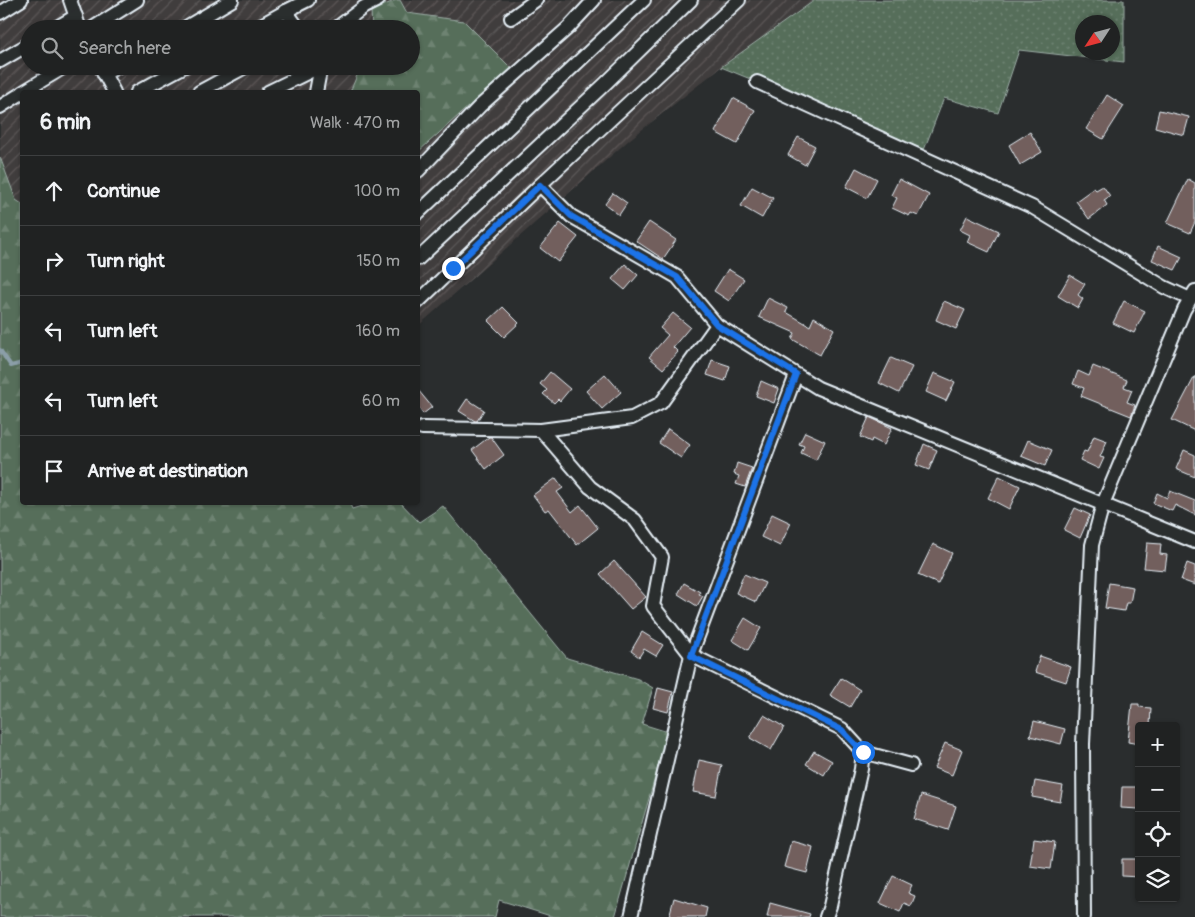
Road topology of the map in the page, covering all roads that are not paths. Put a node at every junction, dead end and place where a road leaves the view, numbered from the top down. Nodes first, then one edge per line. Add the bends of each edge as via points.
1 (20, 0) edge
2 (70, 0) edge
3 (137, 0) edge
4 (232, 0) edge
5 (308, 0) edge
6 (378, 0) edge
7 (536, 0) edge
8 (594, 0) edge
9 (644, 0) edge
10 (691, 0) edge
11 (739, 0) edge
12 (286, 11) junction
13 (0, 13) edge
14 (76, 16) junction
15 (510, 18) dead end
16 (69, 20) edge
17 (77, 20) edge
18 (105, 20) edge
19 (198, 20) edge
20 (270, 20) edge
21 (292, 20) edge
22 (347, 20) edge
23 (20, 49) edge
24 (0, 61) edge
25 (52, 75) edge
26 (104, 75) edge
27 (168, 75) edge
28 (231, 75) edge
29 (303, 75) edge
30 (319, 75) edge
31 (757, 82) dead end
32 (28, 90) edge
33 (111, 90) edge
34 (141, 90) edge
35 (204, 90) edge
36 (272, 90) edge
37 (316, 90) edge
38 (20, 95) edge
39 (0, 107) edge
40 (420, 169) edge
41 (540, 185) junction
42 (420, 211) edge
43 (420, 257) edge
44 (1193, 295) edge
45 (420, 300) edge
46 (717, 325) junction
47 (796, 374) junction
48 (422, 428) dead end
49 (541, 430) junction
50 (1103, 504) junction
51 (1195, 542) edge
52 (691, 656) junction
53 (863, 752) junction
54 (911, 765) dead end
55 (631, 917) edge
56 (826, 917) edge
57 (1084, 917) edge

1 - 13 street
2 - 14 street
3 - 18 street
4 - 19 street
5 - 12 street
6 - 22 street
7 - 15 street
8 - 40 street via 568,28 480,106
9 - 42 street
10 - 43 street
11 - 41 street
12 - 20 street
12 - 21 street
14 - 16 street
14 - 17 street
23 - 24 street
25 - 32 street
26 - 33 street
27 - 34 street
28 - 35 street
29 - 36 street
30 - 37 street
31 - 44 street via 1032,207 1164,287
38 - 39 street
41 - 45 street
41 - 46 street via 571,216 677,277
44 - 50 street
46 - 47 street
46 - 49 street via 661,403 632,418
47 - 50 street via 818,388
47 - 52 street
48 - 49 street
49 - 52 street via 590,487 635,520 662,557 652,606
50 - 51 street
50 - 57 street via 1092,545 1089,582 1083,744
52 - 53 street via 842,730
52 - 55 street
53 - 54 street
53 - 56 street

